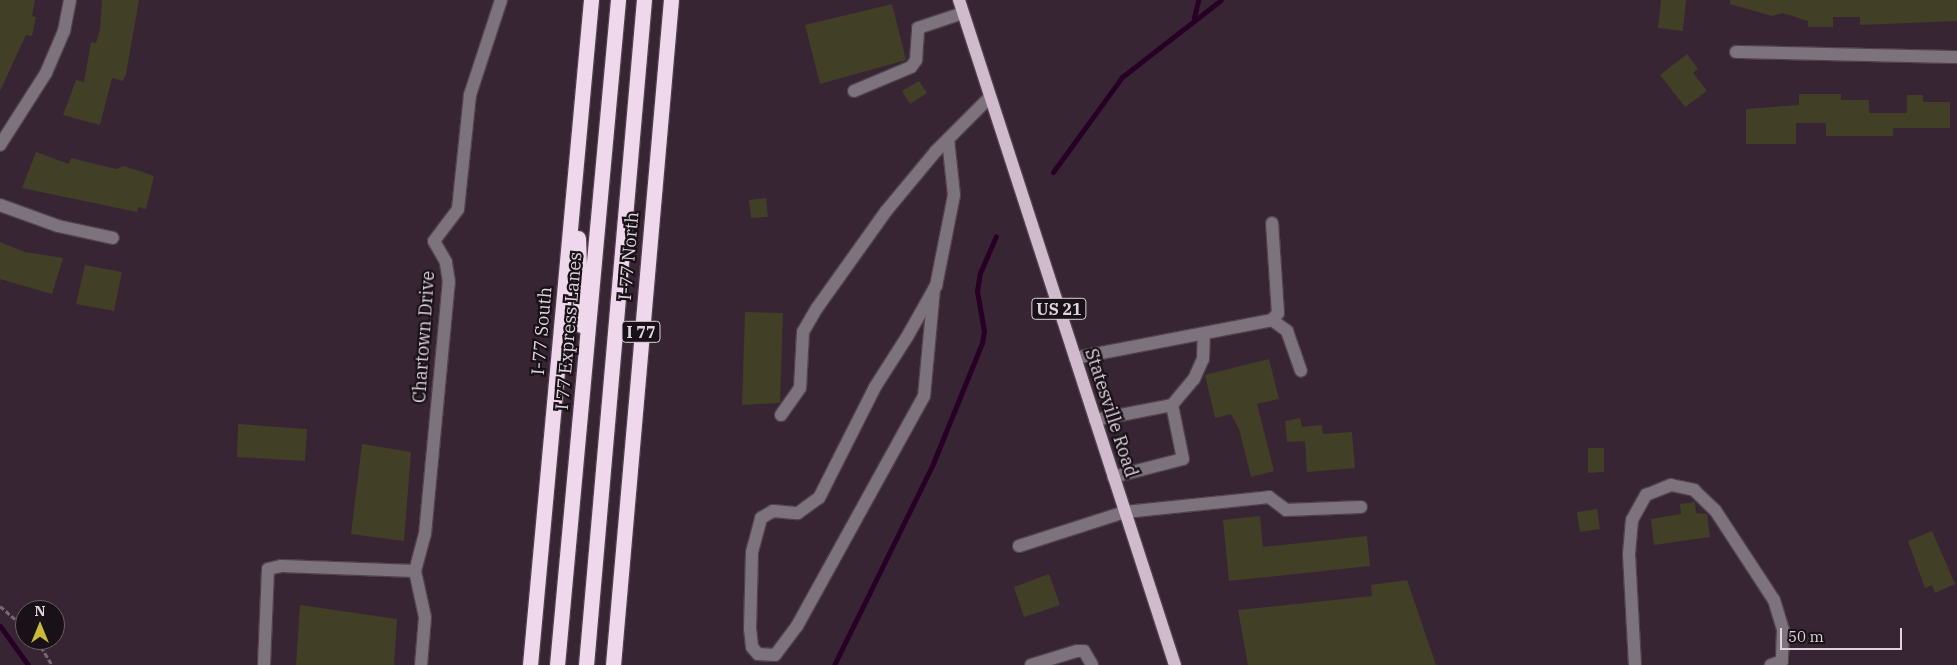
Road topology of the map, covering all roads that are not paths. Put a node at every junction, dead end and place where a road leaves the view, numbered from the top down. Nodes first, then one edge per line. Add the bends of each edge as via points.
1 (70, 0) edge
2 (501, 0) edge
3 (591, 0) edge
4 (618, 0) edge
5 (644, 0) edge
6 (671, 0) edge
7 (959, 0) edge
8 (963, 13) junction
9 (1736, 52) dead end
10 (1957, 57) edge
11 (854, 91) dead end
12 (990, 97) junction
13 (948, 139) junction
14 (0, 145) edge
15 (576, 174) junction
16 (0, 205) edge
17 (1272, 224) dead end
18 (113, 238) dead end
19 (934, 289) junction
20 (1272, 320) junction
21 (1204, 334) junction
22 (1075, 358) junction
23 (1301, 370) dead end
24 (583, 389) junction
25 (1172, 405) junction
26 (781, 415) dead end
27 (1095, 420) junction
28 (1113, 477) junction
29 (1361, 507) dead end
30 (1125, 512) junction
31 (1019, 546) dead end
32 (415, 571) junction
33 (264, 665) edge
34 (420, 665) edge
35 (530, 665) edge
36 (557, 665) edge
37 (586, 665) edge
38 (613, 665) edge
39 (1031, 665) edge
40 (1092, 665) edge
41 (1175, 665) edge
42 (1635, 665) edge
43 (1770, 665) edge

1 - 14 street via 64,31 46,73
2 - 32 street, Chartown Drive via 470,95 458,209 434,241 446,262 449,282 425,534
3 - 15 highway, I-77 South
4 - 24 highway, I 77 Express Lanes
5 - 37 highway, I 77
6 - 38 highway, I-77 North / I 77
7 - 8 main road, Statesville Road / US 21
8 - 11 street via 918,28 916,60 911,67
8 - 12 main road, Statesville Road / US 21
9 - 10 street
12 - 13 street
12 - 22 main road, Statesville Road / US 21
13 - 19 street via 954,195 948,238
13 - 26 street via 887,210 817,308 803,332 800,388
15 - 24 highway
15 - 35 highway, I-77 South
16 - 18 street via 58,226
17 - 20 street via 1278,312
19 - 19 street via 924,396 853,529 775,655 758,654 752,647 752,552 761,518 773,511 798,513 819,498 875,387
20 - 21 street
20 - 23 street via 1287,331
21 - 22 street
21 - 25 street via 1203,358 1194,379
22 - 27 main road, Statesville Road / US 21
24 - 36 highway, I 77 Express Lanes
25 - 27 street
25 - 28 street via 1183,459
27 - 28 main road, Statesville Road / US 21
28 - 30 main road, Statesville Road / US 21
29 - 30 street via 1286,510 1270,497
30 - 31 street
30 - 41 main road, Statesville Road / US 21
32 - 33 street via 281,566 268,569
32 - 34 street via 425,617
39 - 40 street via 1076,651 1084,651
42 - 43 street via 1629,554 1632,520 1646,495 1671,485 1694,490 1715,510 1774,600 1782,630 1782,660

